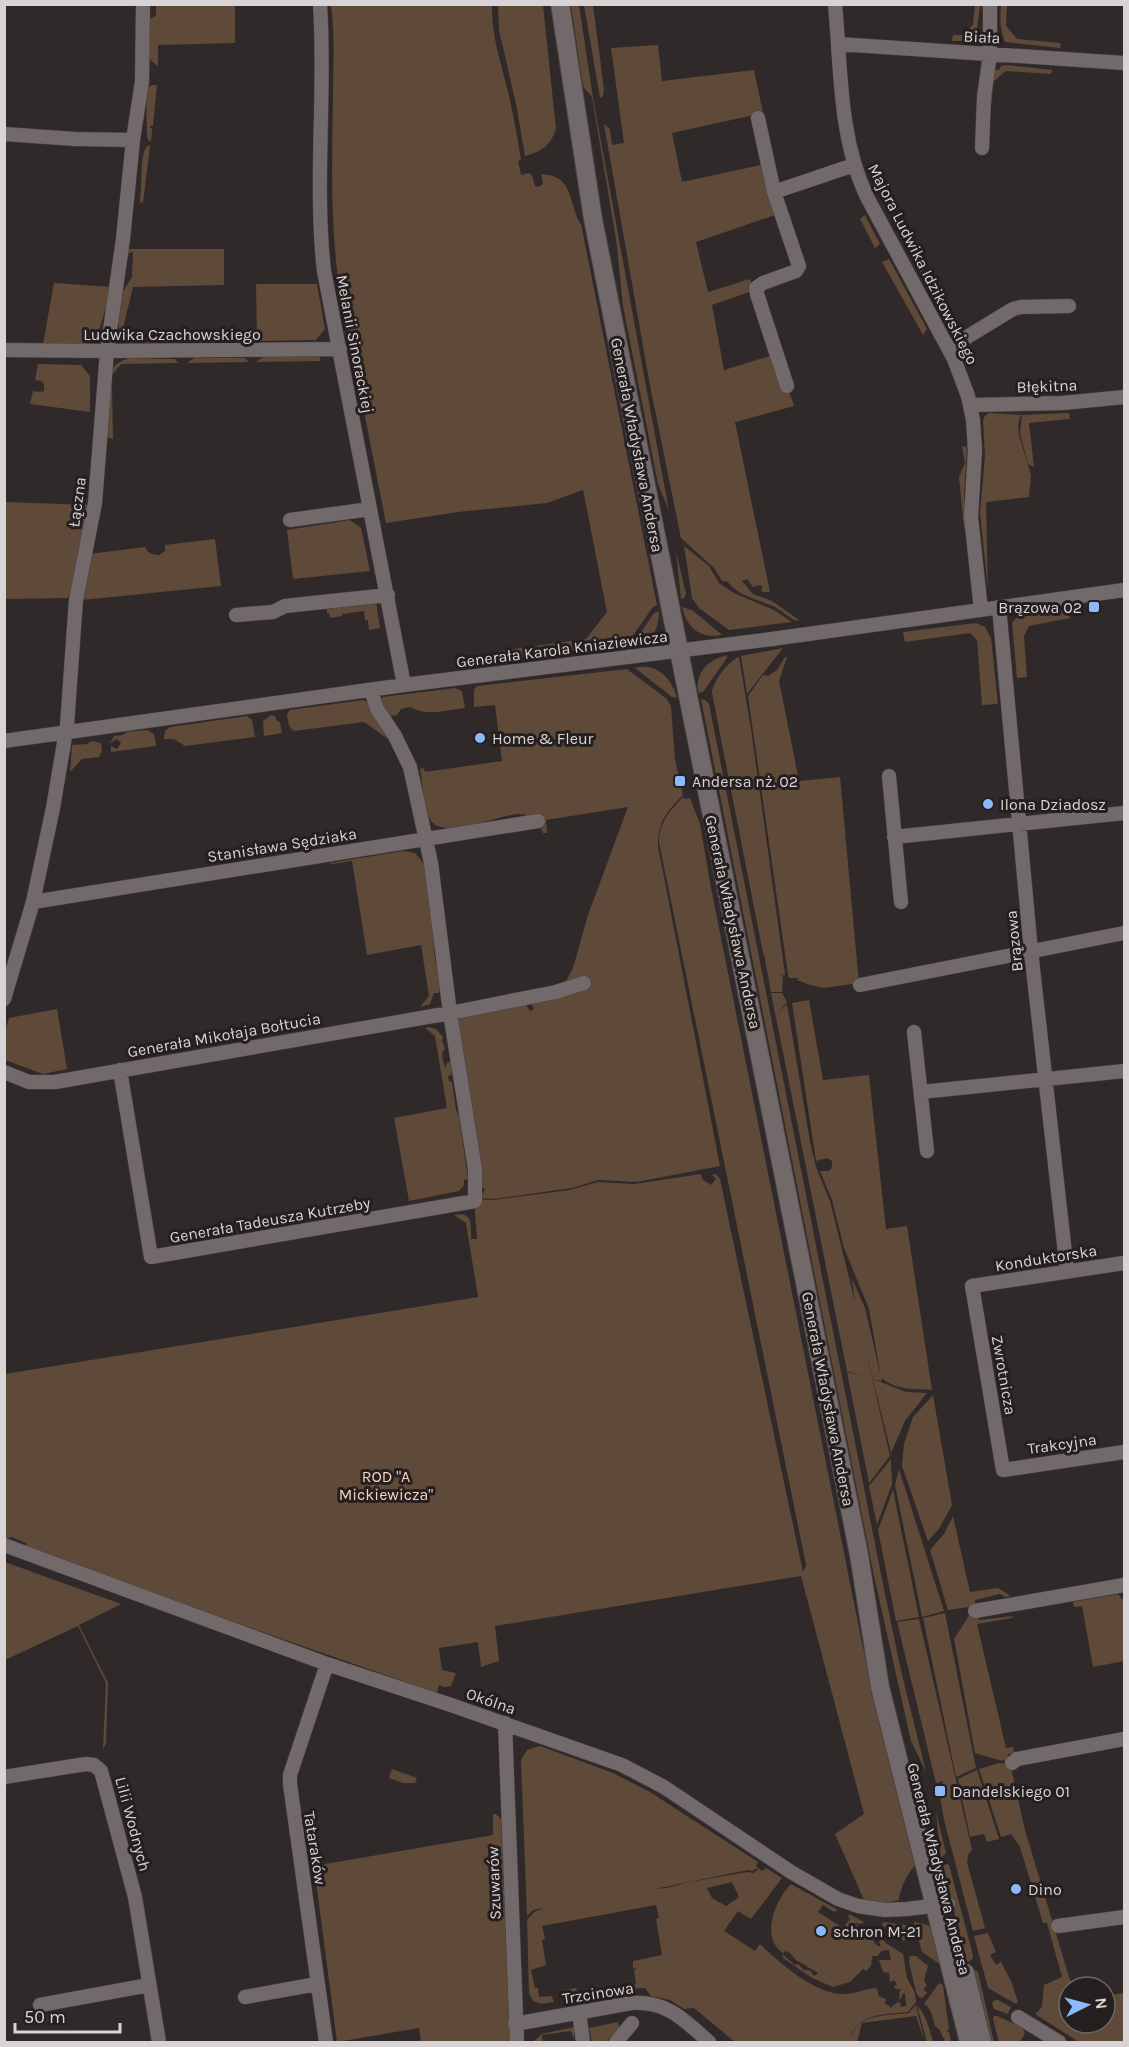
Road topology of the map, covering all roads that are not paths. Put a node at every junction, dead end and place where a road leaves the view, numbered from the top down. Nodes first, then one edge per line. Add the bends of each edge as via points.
1 (143, 4) edge
2 (320, 4) edge
3 (560, 4) edge
4 (834, 4) edge
5 (990, 4) edge
6 (838, 44) junction
7 (990, 54) junction
8 (1125, 63) edge
9 (758, 118) dead end
10 (4, 134) edge
11 (133, 140) junction
12 (982, 148) dead end
13 (854, 165) junction
14 (774, 192) junction
15 (1069, 306) dead end
16 (949, 348) junction
17 (340, 349) junction
18 (4, 350) edge
19 (108, 351) junction
20 (787, 387) dead end
21 (1125, 398) edge
22 (971, 405) junction
23 (370, 509) junction
24 (290, 520) dead end
25 (1125, 590) edge
26 (387, 595) junction
27 (999, 607) junction
28 (981, 610) junction
29 (236, 615) dead end
30 (679, 651) junction
31 (404, 685) junction
32 (371, 690) junction
33 (65, 734) junction
34 (4, 741) edge
35 (889, 776) dead end
36 (1125, 813) edge
37 (538, 821) dead end
38 (1019, 823) junction
39 (894, 837) junction
40 (426, 839) junction
41 (33, 902) junction
42 (901, 903) dead end
43 (1125, 933) edge
44 (1031, 951) junction
45 (584, 983) dead end
46 (860, 985) dead end
47 (4, 999) edge
48 (450, 1013) junction
49 (914, 1032) dead end
50 (120, 1070) junction
51 (1125, 1071) edge
52 (4, 1072) edge
53 (1045, 1079) junction
54 (921, 1092) junction
55 (927, 1151) dead end
56 (1125, 1263) edge
57 (1067, 1271) junction
58 (972, 1286) joint
59 (1125, 1452) edge
60 (1004, 1470) joint
61 (4, 1545) edge
62 (1125, 1585) edge
63 (975, 1611) dead end
64 (327, 1664) junction
65 (505, 1723) junction
66 (1125, 1739) edge
67 (1012, 1762) dead end
68 (4, 1777) edge
69 (941, 1905) junction
70 (1125, 1917) edge
71 (1058, 1926) dead end
72 (317, 1984) junction
73 (149, 1985) junction
74 (245, 1997) dead end
75 (40, 2005) dead end
76 (579, 2012) junction
77 (1018, 2017) dead end
78 (632, 2023) dead end
79 (515, 2024) junction
80 (159, 2043) edge
81 (326, 2043) edge
82 (517, 2043) edge
83 (583, 2043) edge
84 (616, 2043) edge
85 (710, 2043) edge
86 (969, 2043) edge
87 (982, 2043) edge
88 (1059, 2043) edge

1 - 11 street, Łączna via 142,81
2 - 17 street, Melanii Sinorackiej via 320,235
3 - 30 main road, Generała Władysława Andersa via 593,219
4 - 6 street, Majora Ludwika Idzikowskiego
5 - 7 street
6 - 7 street, Biała
6 - 13 street, Majora Ludwika Idzikowskiego
7 - 8 street, Biała
7 - 12 street
9 - 14 street
10 - 11 street
11 - 19 street, Łączna
13 - 14 street
13 - 16 street, Majora Ludwika Idzikowskiego via 867,197
14 - 20 street via 799,266 796,271 756,288
15 - 16 street via 1013,309
16 - 22 street, Majora Ludwika Idzikowskiego
17 - 19 street, Ludwika Czachowskiego
17 - 23 street, Melanii Sinorackiej
18 - 19 street, Ludwika Czachowskiego
19 - 33 street, Łączna via 95,503 76,600
21 - 22 street, Błękitna
22 - 28 street, Majora Ludwika Idzikowskiego via 975,450 971,517
23 - 24 street
23 - 26 street, Melanii Sinorackiej
25 - 27 street, Generała Karola Kniaziewicza
26 - 29 street
26 - 31 street, Melanii Sinorackiej
27 - 28 street, Generała Karola Kniaziewicza
27 - 38 street, Brązowa
28 - 30 street, Generała Karola Kniaziewicza
30 - 31 street, Generała Karola Kniaziewicza
30 - 69 main road, Generała Władysława Andersa via 859,1556 880,1687
31 - 32 street, Generała Karola Kniaziewicza
32 - 33 street, Generała Karola Kniaziewicza
32 - 40 street via 377,709 407,759
33 - 34 street, Generała Karola Kniaziewicza
33 - 41 street, Łączna
35 - 39 street
36 - 38 street
37 - 40 street, Stanisława Sędziaka
38 - 39 street
38 - 44 street, Brązowa
39 - 42 street
40 - 41 street, Stanisława Sędziaka
40 - 48 street
41 - 47 street, Łączna
43 - 44 street
44 - 46 street
44 - 53 street, Brązowa
45 - 48 street, Generała Mikołaja Bołtucia
48 - 50 street, Generała Mikołaja Bołtucia
48 - 50 street, Generała Tadeusza Kutrzeby via 476,1169 475,1201 152,1257
49 - 54 street
50 - 52 street, Generała Mikołaja Bołtucia via 46,1083 29,1082
51 - 53 street
53 - 54 street
53 - 57 street, Brązowa
54 - 55 street
56 - 57 street, Konduktorska
57 - 58 street, Konduktorska
58 - 60 street, Zwrotnicza
59 - 60 street, Trakcyjna
61 - 64 street, Okólna
62 - 63 street
64 - 65 street, Okólna
64 - 72 street, Tataraków via 290,1775
65 - 69 street, Okólna via 604,1758 649,1779 833,1897 885,1910
65 - 79 street, Szuwarów
66 - 67 street
68 - 73 street, Lilii Wodnych via 86,1764 100,1769 135,1897
69 - 86 main road, Generała Władysława Andersa
69 - 87 main road, Generała Władysława Andersa
70 - 71 street
72 - 74 street
72 - 81 street, Tataraków
73 - 75 street
73 - 80 street, Lilii Wodnych
76 - 79 street, Trzcinowa
76 - 83 street
76 - 85 street, Trzcinowa via 631,2003 660,2006 676,2013
77 - 88 street
78 - 84 street
79 - 82 street, Szuwarów

